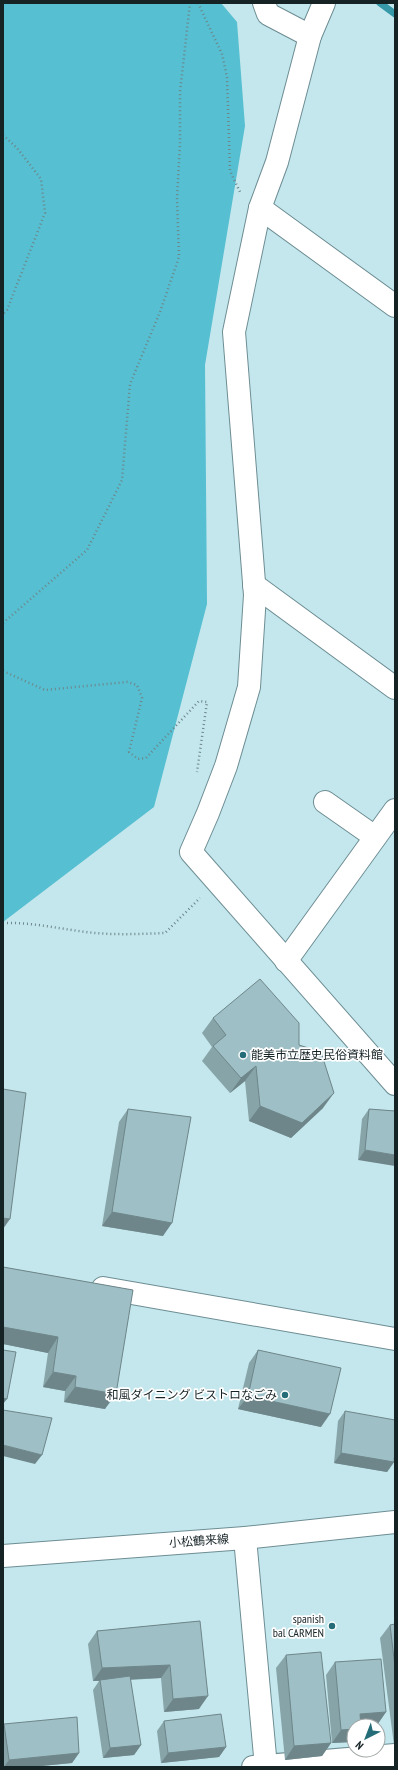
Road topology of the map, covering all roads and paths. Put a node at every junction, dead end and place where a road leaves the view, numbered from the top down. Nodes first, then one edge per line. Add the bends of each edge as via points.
1 (190, 3) edge
2 (198, 3) edge
3 (264, 3) edge
4 (324, 3) edge
5 (310, 36) junction
6 (3, 135) edge
7 (260, 208) junction
8 (395, 306) edge
9 (3, 314) edge
10 (254, 585) junction
11 (3, 623) edge
12 (3, 671) edge
13 (395, 688) edge
14 (196, 775) dead end
15 (325, 802) dead end
16 (395, 810) edge
17 (375, 837) junction
18 (216, 882) junction
19 (3, 923) edge
20 (286, 961) junction
21 (395, 1084) edge
22 (81, 1285) edge
23 (395, 1339) edge
24 (395, 1522) edge
25 (245, 1538) junction
26 (3, 1556) edge
27 (395, 1755) edge
28 (262, 1767) edge

1 - 11 path via 180,92 177,198 179,257 160,312 130,384 122,480 87,550
2 - 7 path via 222,54 227,76 230,171 240,193
3 - 5 street via 268,14
4 - 5 street
5 - 7 street via 277,162
6 - 9 path via 18,148 41,179 45,213 7,310
7 - 8 street
7 - 10 street via 234,332
10 - 13 street
10 - 18 street via 248,687 226,766 191,852
12 - 14 path via 45,690 127,682 137,684 142,698 129,752 138,759 146,758 199,701 207,702
15 - 17 street
16 - 17 street
17 - 20 street
18 - 19 path via 165,933 108,934 21,922
18 - 20 street
20 - 21 street
22 - 23 street
24 - 25 street, 小松鶴来線
25 - 26 street, 小松鶴来線
25 - 28 street
27 - 28 street

